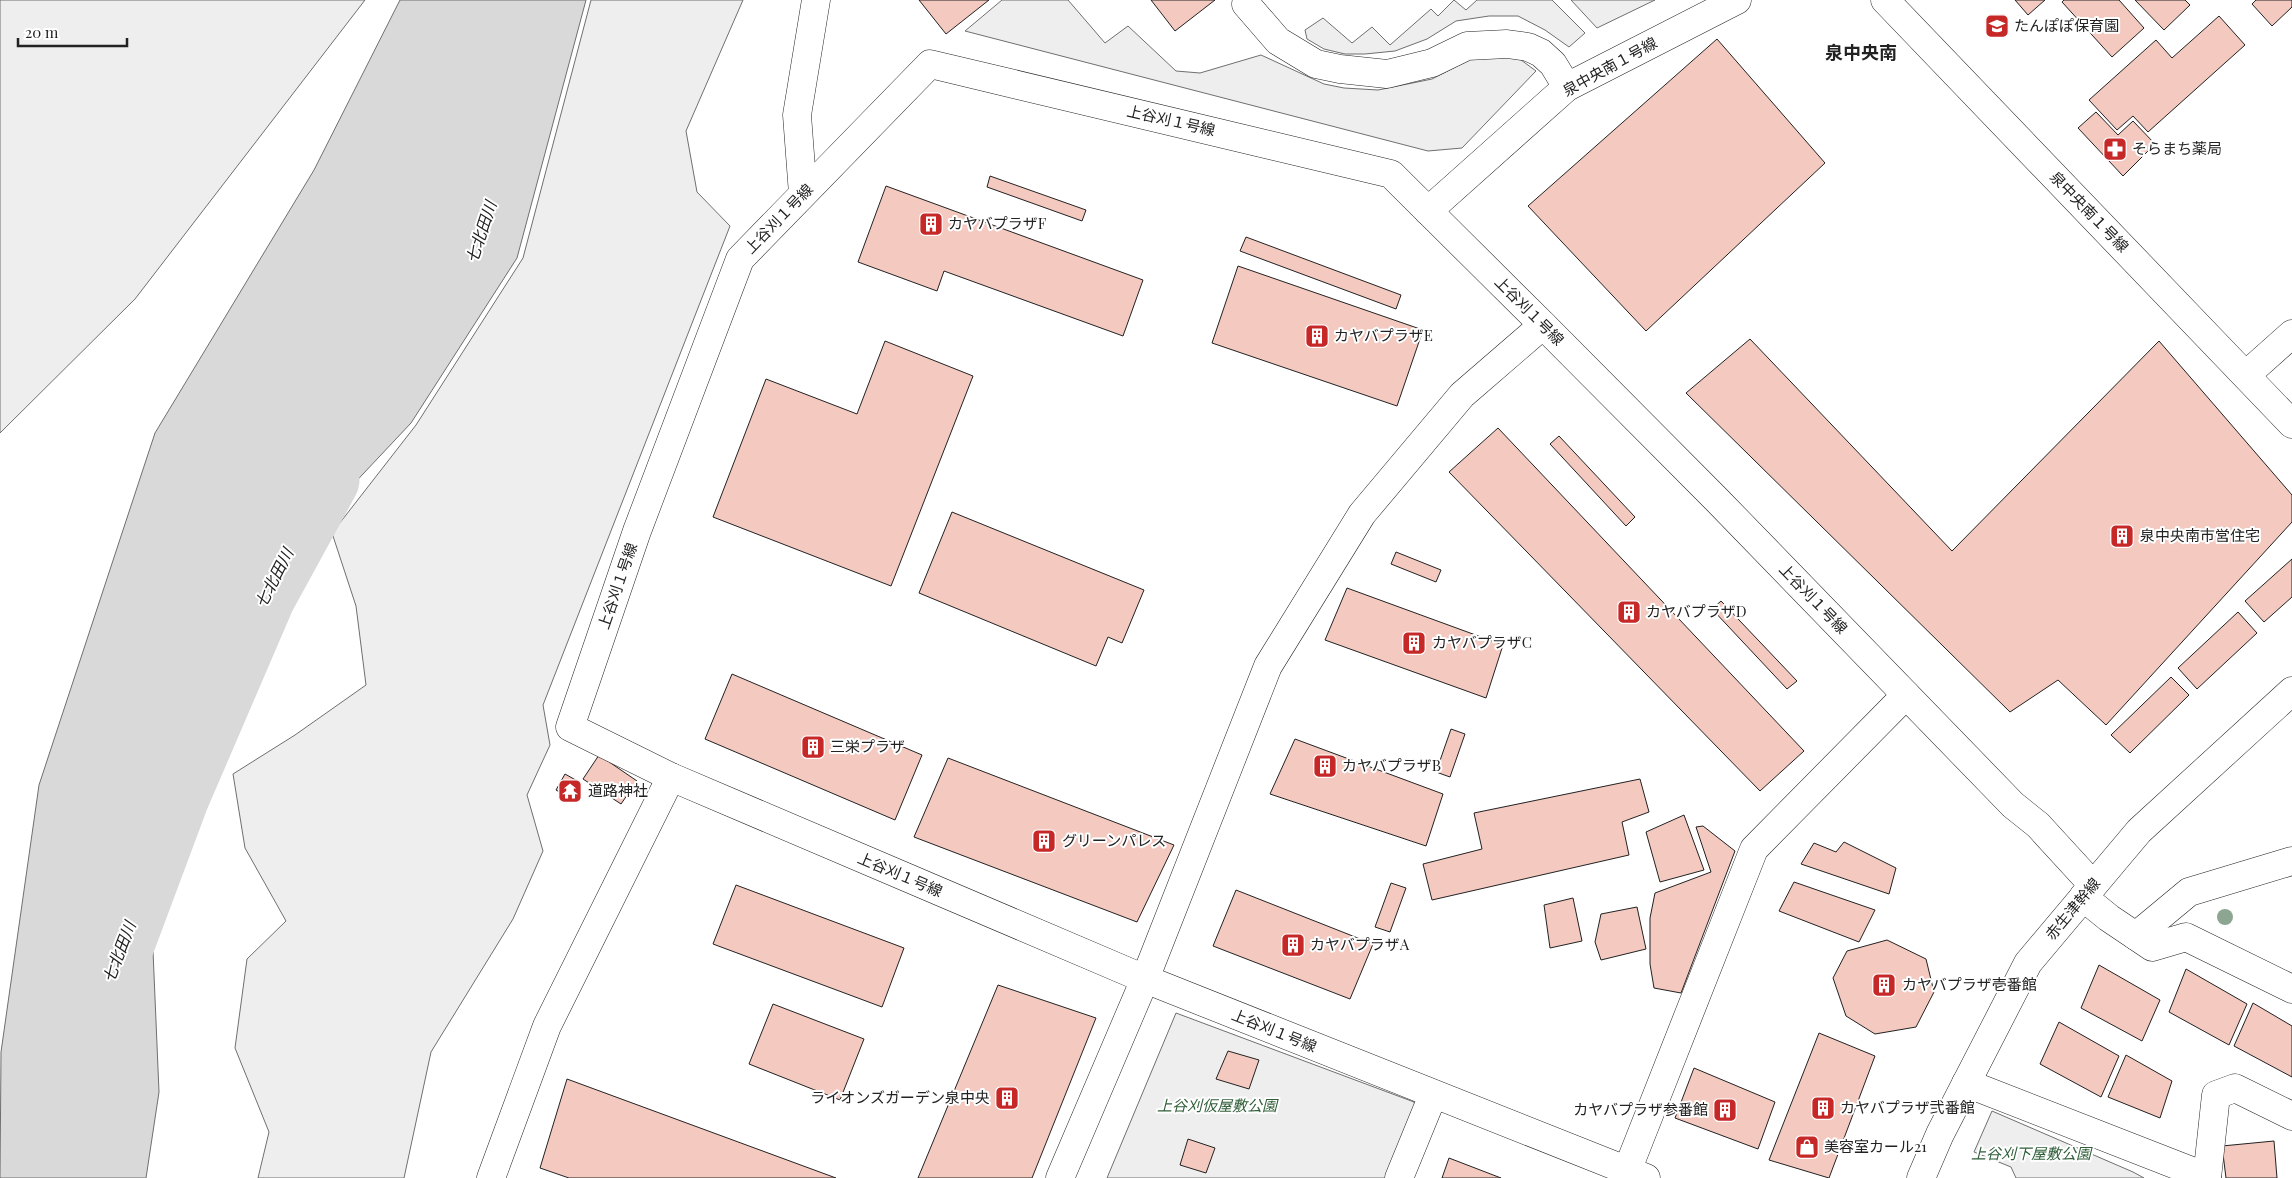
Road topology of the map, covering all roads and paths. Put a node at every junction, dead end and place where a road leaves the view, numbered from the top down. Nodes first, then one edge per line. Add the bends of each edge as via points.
1 (816, 0) edge
2 (1737, 0) edge
3 (1886, 0) edge
4 (1246, 4) dead end
5 (1567, 87) junction
6 (802, 194) junction
7 (1428, 211) junction
8 (1544, 324) junction
9 (2292, 334) edge
10 (2246, 376) junction
11 (2292, 424) edge
12 (2292, 691) edge
13 (1906, 695) junction
14 (671, 777) junction
15 (2292, 861) edge
16 (2088, 891) junction
17 (2136, 936) junction
18 (1145, 979) junction
19 (2292, 989) edge
20 (1966, 1083) junction
21 (1433, 1094) junction
22 (2292, 1116) edge
23 (1636, 1174) edge
24 (491, 1178) edge
25 (1060, 1178) edge
26 (1399, 1178) edge
27 (1921, 1178) edge
28 (2207, 1178) edge

1 - 6 street via 797,115
2 - 5 street, 泉中央南１号線
3 - 10 street, 泉中央南１号線
4 - 5 street via 1278,40 1316,64 1387,74 1432,64 1467,46 1507,44 1528,46 1541,53 1553,64
5 - 7 street, 泉中央南１号線
6 - 7 street, 上谷刈１号線 via 930,64 1391,174
6 - 14 street, 上谷刈１号線 via 740,259 637,531 570,727
7 - 8 street, 上谷刈１号線
8 - 13 street, 上谷刈１号線
8 - 18 street via 1462,396 1362,514 1268,666
9 - 10 street
10 - 11 street, 泉中央南１号線
12 - 16 street, 赤生津幹線 via 2139,830
13 - 16 street, 上谷刈１号線 via 2013,805 2038,825
13 - 23 street via 1754,849
14 - 18 street, 上谷刈１号線
14 - 24 street via 547,1026
15 - 17 street via 2189,892
16 - 17 street, 上谷刈１号線
16 - 20 street, 赤生津幹線 via 2028,963
17 - 19 street, 上谷刈１号線 via 2152,947 2186,937
18 - 21 street, 上谷刈１号線
18 - 25 street
20 - 27 street, 赤生津幹線
20 - 28 street
21 - 23 street, 上谷刈１号線
21 - 26 street
22 - 28 street via 2235,1088 2216,1095

